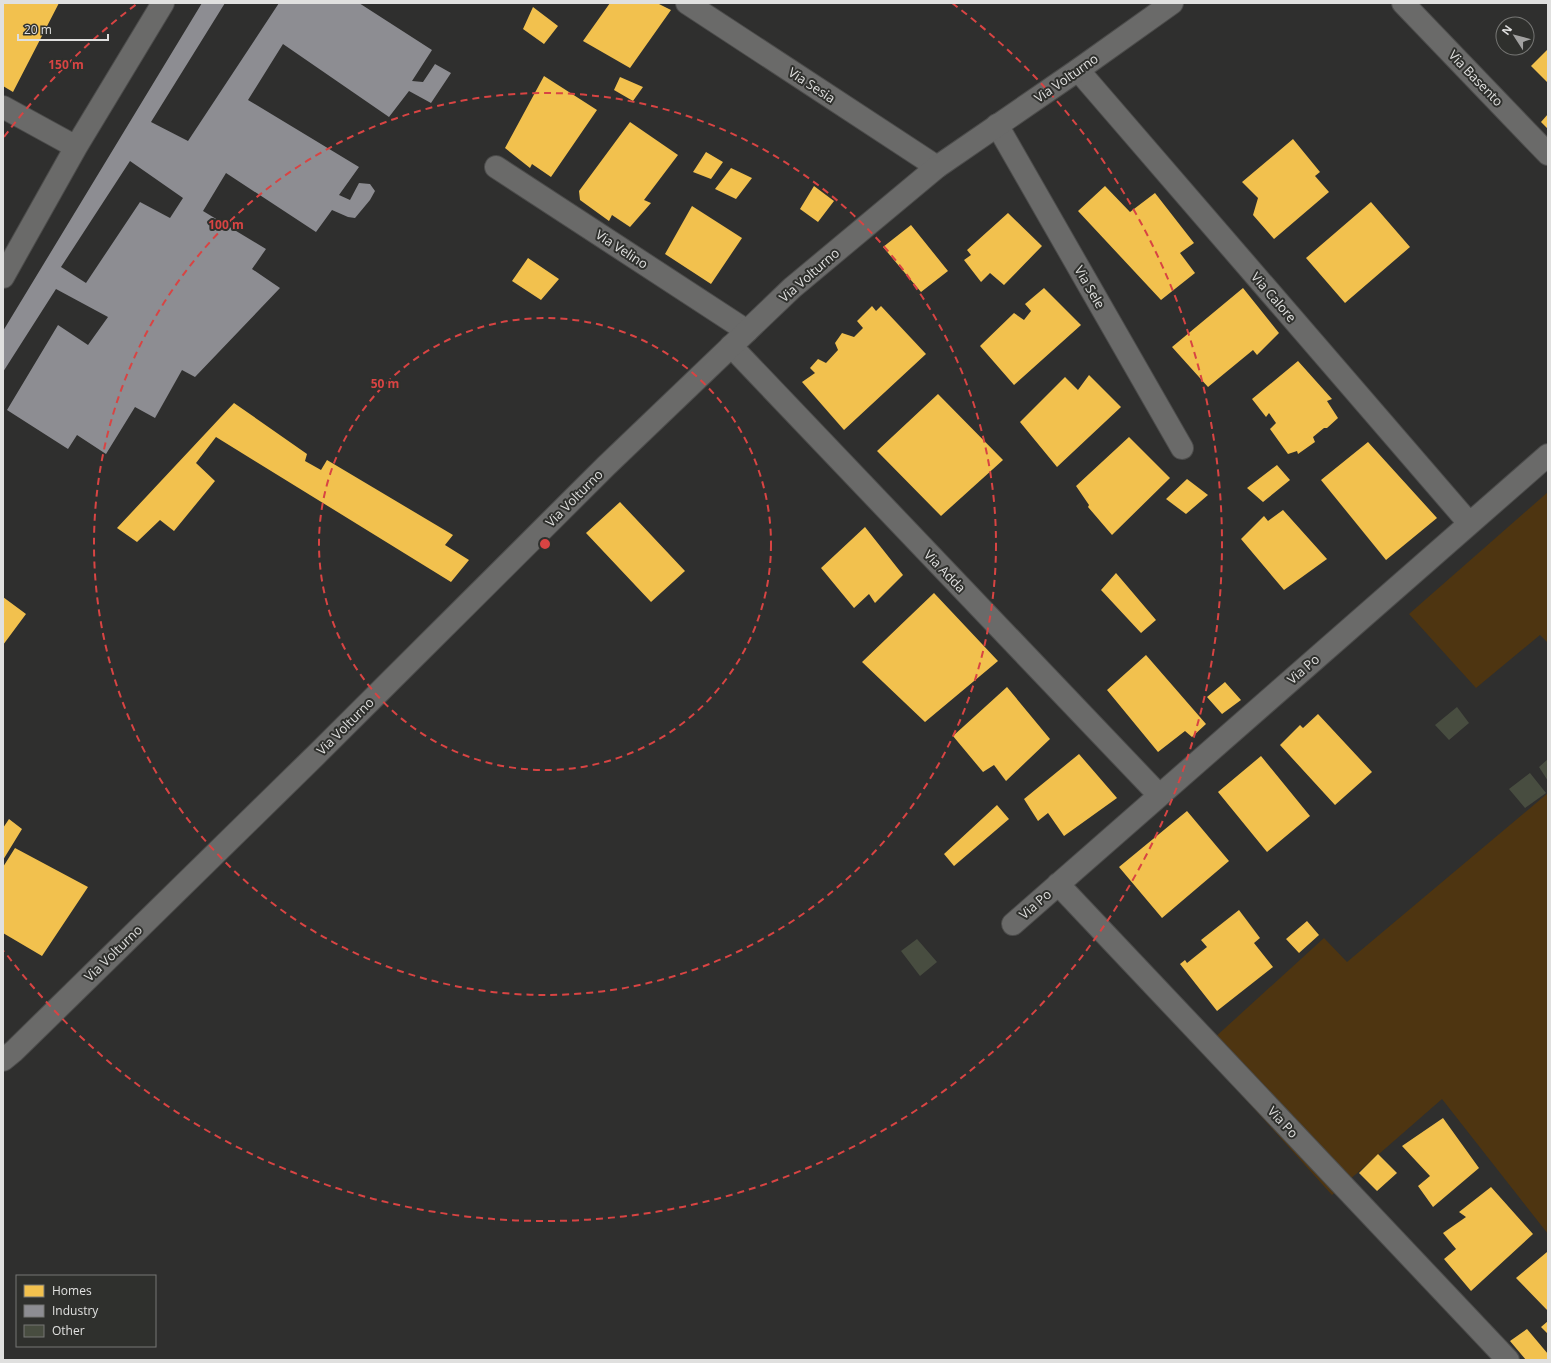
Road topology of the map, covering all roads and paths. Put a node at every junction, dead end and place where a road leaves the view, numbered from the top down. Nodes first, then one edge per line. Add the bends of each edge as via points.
1 (163, 3) edge
2 (687, 3) edge
3 (1172, 3) edge
4 (1404, 3) edge
5 (1078, 70) junction
6 (3, 107) edge
7 (997, 125) junction
8 (76, 147) junction
9 (1548, 154) edge
10 (496, 167) dead end
11 (937, 167) junction
12 (3, 277) edge
13 (747, 331) junction
14 (731, 346) junction
15 (1182, 448) dead end
16 (1548, 455) edge
17 (1470, 523) junction
18 (1158, 795) junction
19 (1058, 884) junction
20 (1013, 924) dead end
21 (3, 1060) edge
22 (1508, 1360) edge

1 - 8 street
2 - 11 street, Via Sesia
3 - 5 street, Via Volturno
4 - 9 street, Via Basento
5 - 7 street, Via Volturno
5 - 17 street, Via Calore
6 - 8 street
7 - 11 street, Via Volturno
7 - 15 street, Via Sele
8 - 12 street
10 - 13 street, Via Velino
11 - 13 street, Via Volturno via 792,288
13 - 14 street, Via Volturno
14 - 18 street, Via Adda
14 - 21 street, Via Volturno
16 - 17 street, Via Po
17 - 18 street, Via Po
18 - 19 street, Via Po
19 - 20 street, Via Po
19 - 22 street, Via Po

